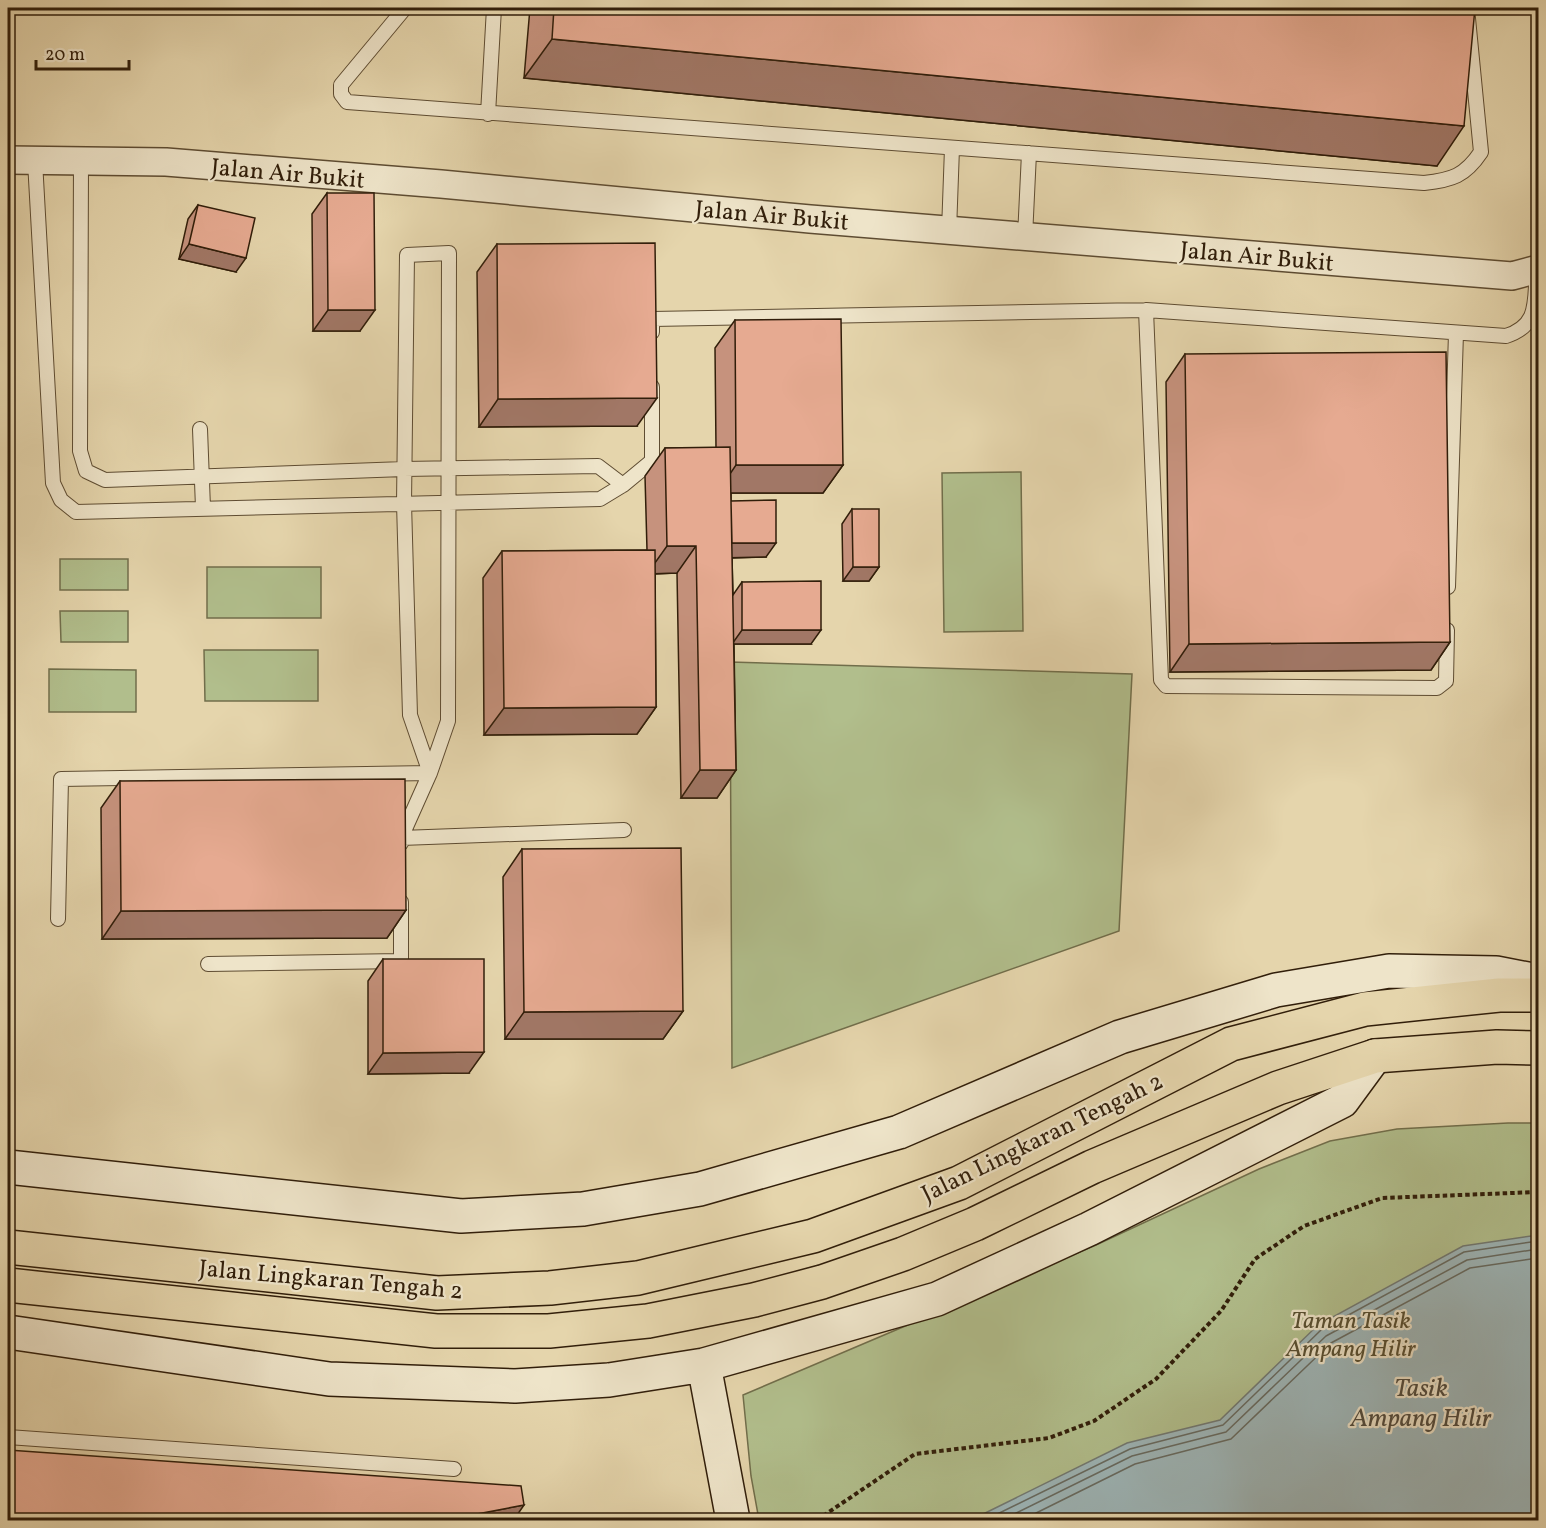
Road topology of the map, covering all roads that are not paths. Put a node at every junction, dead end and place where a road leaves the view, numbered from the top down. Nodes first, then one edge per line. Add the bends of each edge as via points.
1 (405, 8) edge
2 (494, 8) edge
3 (1467, 8) edge
4 (488, 114) junction
5 (952, 148) junction
6 (1029, 153) junction
7 (8, 160) edge
8 (34, 160) junction
9 (81, 160) junction
10 (949, 231) junction
11 (1025, 237) junction
12 (1538, 270) edge
13 (1146, 310) junction
14 (1456, 333) junction
15 (652, 343) edge
16 (652, 378) edge
17 (200, 429) dead end
18 (404, 468) junction
19 (446, 468) junction
20 (202, 476) junction
21 (623, 485) junction
22 (447, 501) junction
23 (404, 503) junction
24 (203, 508) junction
25 (1448, 597) edge
26 (1448, 621) edge
27 (430, 773) junction
28 (624, 830) dead end
29 (401, 838) junction
30 (401, 861) edge
31 (401, 883) edge
32 (58, 919) dead end
33 (208, 964) dead end
34 (1539, 981) edge
35 (1539, 995) edge
36 (1539, 1048) edge
37 (1375, 1056) junction
38 (8, 1167) edge
39 (8, 1247) edge
40 (8, 1285) edge
41 (8, 1332) edge
42 (704, 1365) junction
43 (8, 1437) edge
44 (454, 1469) dead end
45 (733, 1521) edge

1 - 4 lane via 341,86 347,102
2 - 4 lane
3 - 6 lane via 1481,152 1469,171 1440,181 1424,183
4 - 5 lane
5 - 6 lane
5 - 10 lane
6 - 11 lane
7 - 8 street, Jalan Air Bukit
8 - 9 street, Jalan Air Bukit
8 - 24 lane via 53,483 57,492 76,512
9 - 10 street, Jalan Air Bukit via 166,162 441,184
9 - 20 lane via 80,451 86,471 105,480
10 - 11 street, Jalan Air Bukit
11 - 12 street, Jalan Air Bukit via 1512,276
12 - 14 lane via 1533,318 1520,331 1506,336
13 - 14 lane
13 - 15 lane via 652,319
13 - 26 lane via 1161,680 1166,686 1437,688 1446,681
14 - 25 lane
16 - 21 lane via 652,462
17 - 20 lane
18 - 19 lane
18 - 19 lane via 407,255 449,253
18 - 20 lane
18 - 23 lane
19 - 21 lane via 598,466
19 - 22 lane
20 - 24 lane
21 - 22 lane via 600,499
22 - 23 lane
22 - 27 lane via 448,721
23 - 24 lane
23 - 27 lane via 410,715
27 - 29 lane
27 - 32 lane via 61,779
28 - 29 lane
29 - 30 lane
31 - 33 lane via 401,962
34 - 38 main road via 1496,973 1389,971 1276,990 1120,1037 899,1132 700,1189 583,1209 460,1216
35 - 39 highway, Jalan Lingkaran Tengah 2 via 1499,995 1365,1009 1231,1044 958,1183 813,1236 638,1278 550,1288 437,1293
36 - 37 highway, Jalan Lingkaran Tengah 2 via 1497,1047
37 - 40 highway, Jalan Lingkaran Tengah 2 via 1278,1088 1092,1167 903,1254 754,1300 648,1321 549,1331 436,1331
37 - 42 main road via 1342,1101 1131,1209 937,1299
41 - 42 main road via 329,1379 515,1386 609,1380
42 - 45 main road
43 - 44 lane

